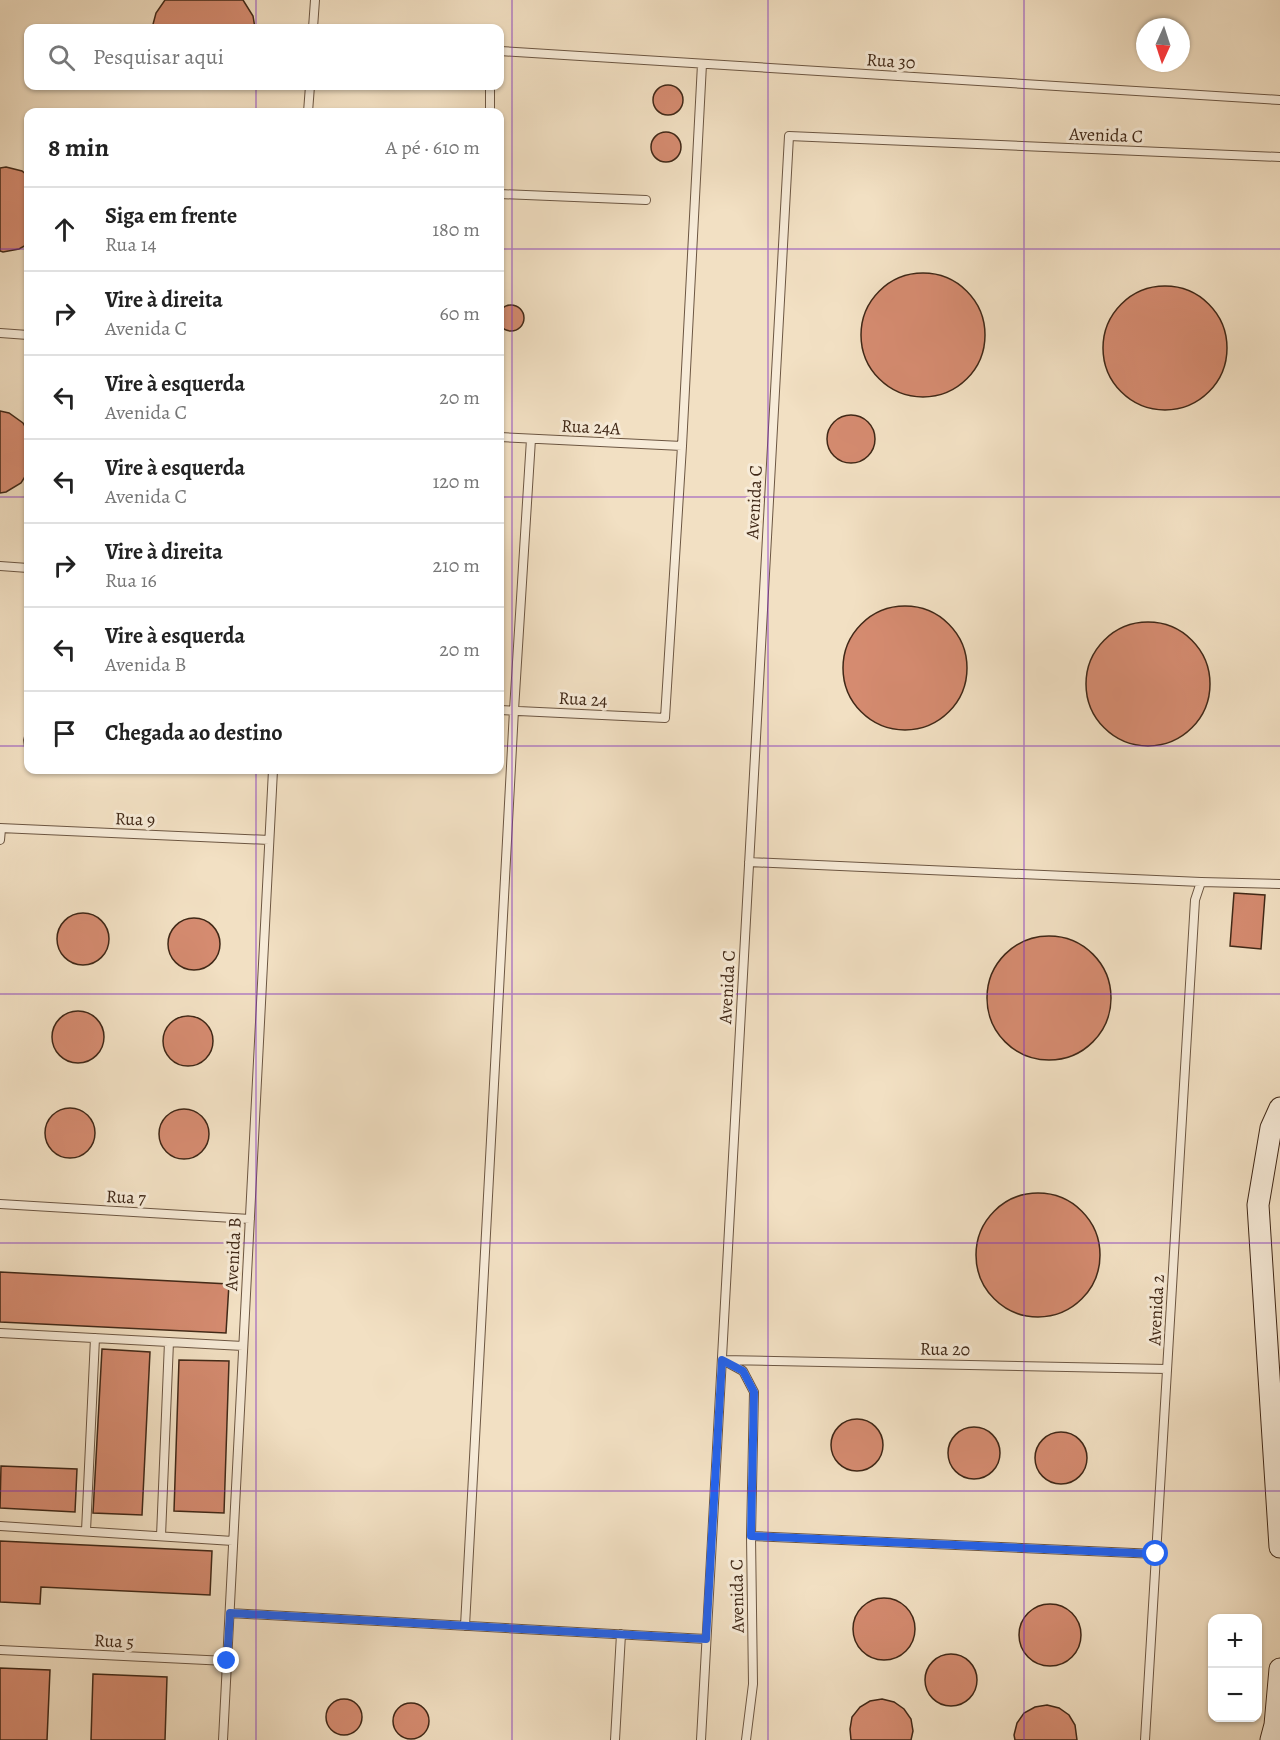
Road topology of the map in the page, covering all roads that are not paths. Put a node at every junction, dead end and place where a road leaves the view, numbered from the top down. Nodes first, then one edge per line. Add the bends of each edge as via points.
1 (315, 0) edge
2 (313, 24) edge
3 (504, 51) edge
4 (702, 64) junction
5 (310, 90) edge
6 (490, 90) edge
7 (1280, 100) edge
8 (308, 108) edge
9 (490, 108) edge
10 (1280, 157) edge
11 (504, 194) edge
12 (646, 200) dead end
13 (0, 333) edge
14 (24, 335) edge
15 (504, 437) edge
16 (531, 439) junction
17 (682, 446) junction
18 (0, 566) edge
19 (24, 568) edge
20 (504, 710) edge
21 (514, 710) junction
22 (273, 774) edge
23 (0, 828) edge
24 (0, 840) edge
25 (269, 840) junction
26 (749, 862) junction
27 (1201, 882) junction
28 (1280, 884) edge
29 (1280, 1108) edge
30 (0, 1204) edge
31 (250, 1219) junction
32 (0, 1333) edge
33 (94, 1338) junction
34 (169, 1342) junction
35 (243, 1346) junction
36 (722, 1360) junction
37 (1167, 1369) junction
38 (0, 1526) edge
39 (86, 1531) junction
40 (161, 1536) junction
41 (751, 1536) junction
42 (233, 1540) junction
43 (1280, 1547) edge
44 (1156, 1554) junction
45 (230, 1613) junction
46 (465, 1626) junction
47 (621, 1634) junction
48 (706, 1639) junction
49 (0, 1650) edge
50 (227, 1661) junction
51 (1280, 1669) edge
52 (223, 1740) edge
53 (615, 1740) edge
54 (701, 1740) edge
55 (746, 1740) edge
56 (1145, 1740) edge
57 (1271, 1740) edge

1 - 2 lane
3 - 4 lane, Rua 30
4 - 7 lane, Rua 30
4 - 17 lane
5 - 8 lane
6 - 9 lane
10 - 26 lane, Avenida C via 789,136
11 - 12 lane
13 - 14 lane
15 - 16 lane, Rua 24A
16 - 17 lane, Rua 24A
16 - 21 lane
17 - 21 lane, Rua 24 via 665,718
18 - 19 lane
20 - 21 lane, Rua 24
21 - 46 lane
22 - 25 lane, Avenida B
23 - 24 lane
23 - 25 lane, Rua 9
25 - 31 lane, Avenida B
26 - 27 lane
26 - 36 lane, Avenida C
27 - 28 lane
27 - 37 lane, Avenida 2 via 1195,900
29 - 43 main road via 1271,1128 1258,1205
30 - 31 lane, Rua 7
31 - 35 lane, Avenida B
32 - 33 lane
33 - 34 lane
33 - 39 lane
34 - 35 lane
34 - 40 lane
35 - 42 lane, Avenida B
36 - 37 lane, Rua 20
36 - 41 lane, Avenida C via 743,1371 754,1392
36 - 48 lane, Avenida C
37 - 44 lane, Avenida 2
38 - 39 lane
39 - 40 lane
40 - 42 lane
41 - 44 lane
41 - 55 lane, Avenida C via 753,1684
42 - 45 lane, Avenida B
44 - 56 lane, Avenida 2
45 - 46 lane
45 - 50 lane, Avenida B
46 - 47 lane
47 - 48 lane
47 - 53 lane
48 - 54 lane, Avenida C
49 - 50 lane, Rua 5
50 - 52 lane, Avenida B
51 - 57 main road

